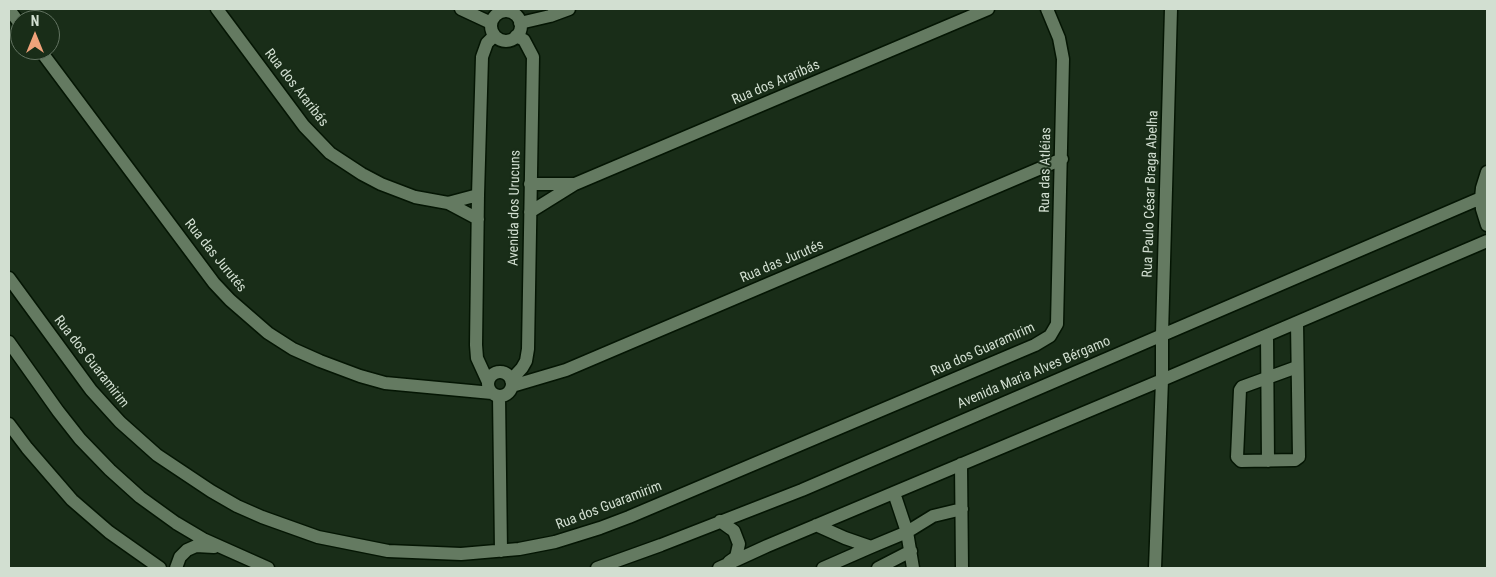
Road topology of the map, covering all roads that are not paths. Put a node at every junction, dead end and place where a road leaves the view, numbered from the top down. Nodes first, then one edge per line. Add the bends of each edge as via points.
1 (217, 9) edge
2 (461, 9) edge
3 (569, 9) edge
4 (988, 9) edge
5 (1047, 9) edge
6 (1171, 9) edge
7 (496, 15) edge
8 (516, 15) edge
9 (494, 36) junction
10 (516, 36) junction
11 (47, 60) edge
12 (1062, 159) junction
13 (1487, 172) edge
14 (530, 184) junction
15 (575, 184) junction
16 (478, 195) junction
17 (1481, 198) junction
18 (448, 203) junction
19 (530, 212) junction
20 (478, 219) junction
21 (1487, 225) edge
22 (1487, 241) edge
23 (9, 278) edge
24 (1297, 323) junction
25 (1053, 333) joint
26 (1162, 334) junction
27 (1267, 335) junction
28 (9, 342) edge
29 (1297, 367) junction
30 (1268, 377) junction
31 (1162, 380) junction
32 (511, 383) junction
33 (493, 390) junction
34 (9, 424) edge
35 (1268, 461) junction
36 (961, 464) junction
37 (894, 493) junction
38 (962, 509) junction
39 (720, 521) junction
40 (816, 525) junction
41 (907, 532) junction
42 (871, 546) junction
43 (219, 547) junction
44 (501, 551) junction
45 (911, 551) junction
46 (722, 567) edge
47 (160, 568) edge
48 (176, 568) edge
49 (268, 568) edge
50 (597, 568) edge
51 (823, 568) edge
52 (878, 568) edge
53 (913, 568) edge
54 (962, 568) edge
55 (1154, 568) edge

1 - 18 street, Rua dos Araribás via 304,126 330,153 381,184 415,197
2 - 7 street
3 - 8 street via 550,16
4 - 15 street, Rua dos Araribás
5 - 12 street, Rua das Atléias via 1064,59
6 - 26 street, Rua Paulo César Braga Abelha
7 - 8 street via 506,12
7 - 9 street via 491,27
8 - 10 street via 519,32
9 - 10 street via 503,41
9 - 16 street via 487,43 482,57
10 - 14 street, Avenida dos Urucuns via 524,40 532,57
11 - 33 street, Rua das Jurutés via 214,283 268,333 320,361 385,384
12 - 25 street, Rua das Atléias via 1057,324
12 - 32 street, Rua das Jurutés via 566,370
13 - 17 street
14 - 15 street, Rua dos Araribás
14 - 19 street, Avenida dos Urucuns
15 - 19 street, Rua dos Araribás
16 - 18 street, Rua dos Araribás
16 - 20 street
17 - 21 street
17 - 26 street, Avenida Maria Alves Bérgamo
18 - 20 street, Rua dos Araribás
19 - 32 street, Avenida dos Urucuns via 528,354
20 - 33 street via 476,345 479,363
22 - 24 street
23 - 44 street, Rua dos Guaramirim via 56,345 110,412 157,455 217,495 262,517 318,537 350,544 440,555
24 - 27 street
24 - 29 street
25 - 44 street, Rua dos Guaramirim via 1035,346 600,528 555,542
26 - 31 street, Rua Paulo César Braga Abelha
26 - 39 street, Avenida Maria Alves Bérgamo via 802,490
27 - 30 street
27 - 31 street
28 - 43 street via 58,411 110,470 176,523
29 - 30 street
29 - 35 street via 1299,457 1296,460
30 - 35 street
30 - 35 street via 1240,390 1237,457 1240,461
31 - 36 street
31 - 55 street, Rua Paulo César Braga Abelha
32 - 33 street via 507,394
32 - 33 street via 506,374 499,372 492,376
33 - 44 street
34 - 47 street via 72,500 109,532
36 - 37 street
36 - 38 street
37 - 40 street
37 - 41 street
38 - 41 street via 933,516
38 - 54 street
39 - 46 street via 734,531 739,544 736,557
39 - 50 street, Avenida Maria Alves Bérgamo
40 - 42 street
40 - 46 street
41 - 42 street
41 - 45 street
42 - 51 street
43 - 48 street via 196,546 187,550
43 - 49 street
45 - 52 street
45 - 53 street

